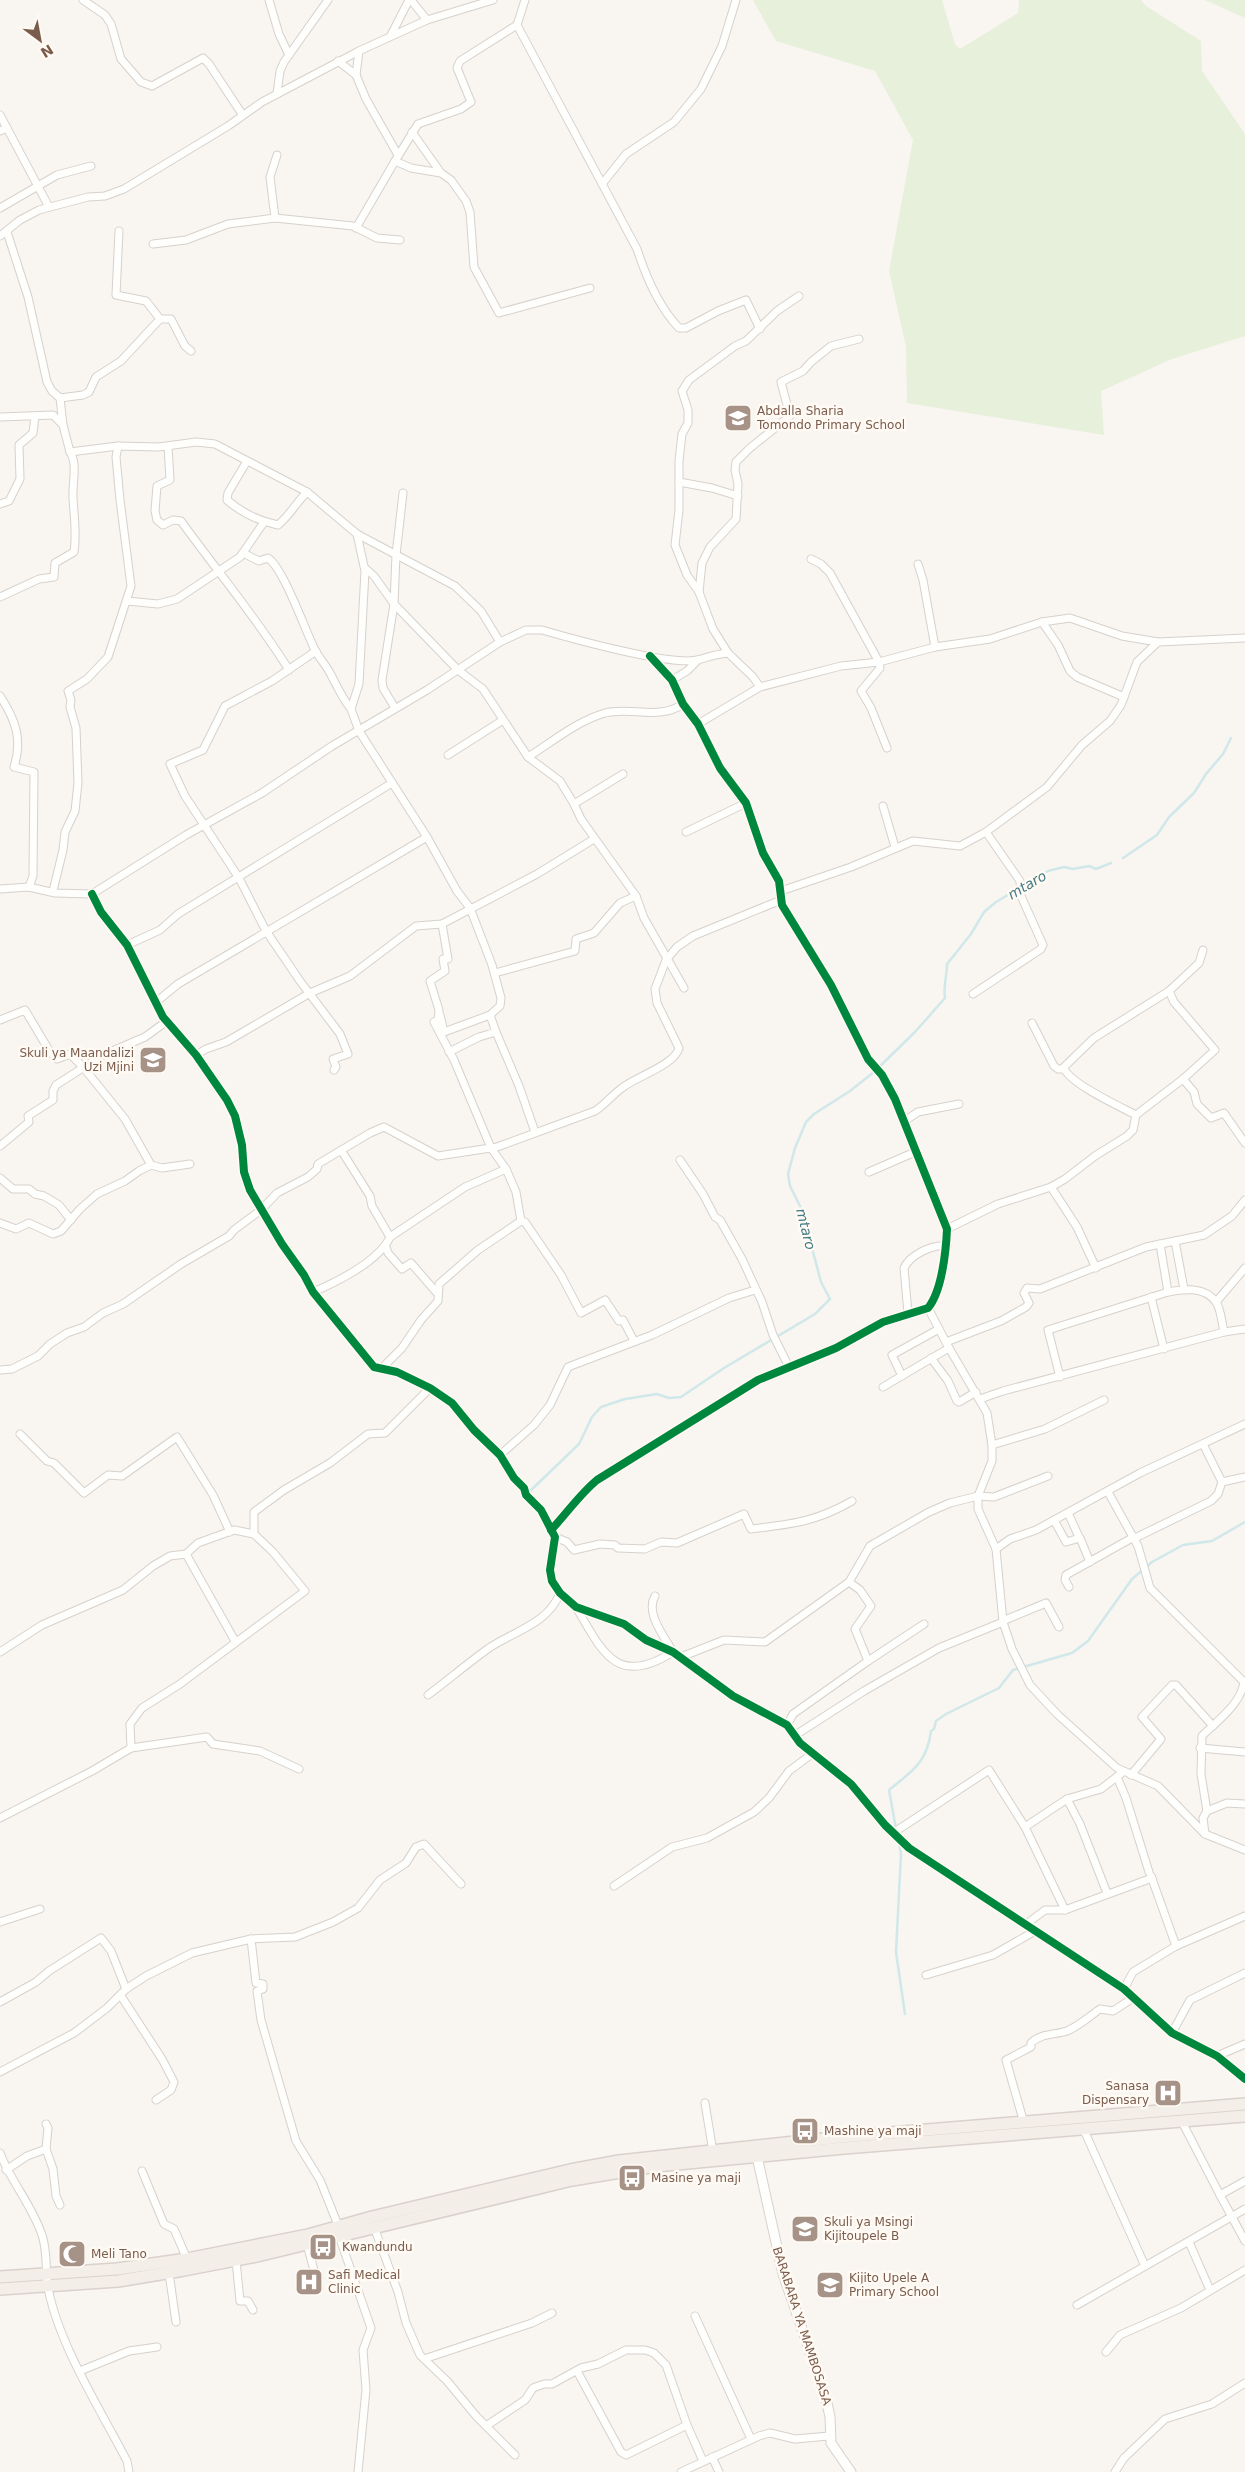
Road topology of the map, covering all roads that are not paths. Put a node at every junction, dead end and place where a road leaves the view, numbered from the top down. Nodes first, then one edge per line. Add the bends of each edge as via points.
1 (83, 0) edge
2 (269, 0) edge
3 (327, 0) edge
4 (410, 0) edge
5 (493, 0) edge
6 (525, 0) edge
7 (736, 0) edge
8 (426, 20) junction
9 (517, 25) junction
10 (391, 35) junction
11 (359, 51) junction
12 (289, 55) junction
13 (338, 61) junction
14 (356, 75) junction
15 (277, 94) junction
16 (242, 114) junction
17 (0, 116) edge
18 (3, 130) edge
19 (412, 132) junction
20 (277, 154) dead end
21 (397, 158) junction
22 (91, 166) dead end
23 (441, 173) junction
24 (602, 184) junction
25 (39, 185) junction
26 (50, 207) junction
27 (0, 208) edge
28 (275, 218) junction
29 (356, 228) junction
30 (119, 231) dead end
31 (2, 234) edge
32 (400, 240) dead end
33 (154, 244) dead end
34 (590, 288) dead end
35 (799, 296) dead end
36 (160, 318) junction
37 (760, 329) junction
38 (859, 339) dead end
39 (191, 352) dead end
40 (60, 398) junction
41 (35, 416) junction
42 (0, 417) edge
43 (64, 425) junction
44 (118, 446) junction
45 (168, 446) junction
46 (70, 452) junction
47 (247, 461) junction
48 (679, 482) junction
49 (307, 492) junction
50 (403, 493) dead end
51 (738, 496) junction
52 (0, 504) edge
53 (264, 522) junction
54 (357, 534) junction
55 (243, 553) junction
56 (396, 555) junction
57 (811, 559) dead end
58 (918, 564) dead end
59 (365, 568) junction
60 (217, 572) junction
61 (699, 592) junction
62 (0, 597) edge
63 (127, 600) junction
64 (394, 604) junction
65 (1042, 622) junction
66 (1245, 638) edge
67 (500, 642) junction
68 (1158, 642) junction
69 (936, 647) junction
70 (316, 651) junction
71 (728, 653) junction
72 (650, 656) junction
73 (698, 660) junction
74 (879, 662) junction
75 (289, 670) junction
76 (458, 670) junction
77 (672, 680) junction
78 (760, 687) junction
79 (0, 696) edge
80 (1124, 697) junction
81 (683, 704) junction
82 (395, 708) junction
83 (352, 709) junction
84 (503, 720) junction
85 (698, 724) junction
86 (359, 731) junction
87 (887, 748) dead end
88 (448, 755) dead end
89 (528, 757) junction
90 (623, 774) dead end
91 (392, 783) junction
92 (746, 803) junction
93 (574, 804) junction
94 (882, 806) dead end
95 (206, 826) junction
96 (686, 832) dead end
97 (986, 832) junction
98 (427, 837) junction
99 (594, 839) junction
100 (895, 847) junction
101 (239, 878) junction
102 (29, 887) junction
103 (0, 889) edge
104 (53, 891) junction
105 (781, 892) junction
106 (92, 894) junction
107 (636, 896) junction
108 (781, 900) junction
109 (470, 908) junction
110 (442, 924) junction
111 (266, 931) junction
112 (126, 945) junction
113 (1204, 950) dead end
114 (666, 960) junction
115 (495, 973) junction
116 (684, 988) dead end
117 (1169, 991) junction
118 (310, 993) junction
119 (972, 994) dead end
120 (155, 1003) junction
121 (439, 1010) junction
122 (490, 1016) junction
123 (0, 1020) edge
124 (168, 1021) junction
125 (1032, 1023) dead end
126 (496, 1032) junction
127 (449, 1052) junction
128 (196, 1055) junction
129 (83, 1067) junction
130 (1064, 1069) junction
131 (334, 1070) dead end
132 (1183, 1079) junction
133 (959, 1104) dead end
134 (1136, 1115) junction
135 (903, 1122) junction
136 (535, 1132) junction
137 (1245, 1143) edge
138 (0, 1146) edge
139 (491, 1148) junction
140 (341, 1150) junction
141 (915, 1152) junction
142 (680, 1160) dead end
143 (190, 1164) dead end
144 (151, 1165) junction
145 (506, 1168) junction
146 (868, 1172) dead end
147 (0, 1178) edge
148 (1051, 1187) junction
149 (1245, 1200) edge
150 (261, 1210) junction
151 (71, 1220) junction
152 (521, 1221) junction
153 (0, 1223) edge
154 (948, 1229) junction
155 (390, 1237) junction
156 (1176, 1241) junction
157 (1160, 1244) junction
158 (947, 1246) junction
159 (386, 1247) junction
160 (1096, 1268) junction
161 (1245, 1268) edge
162 (1184, 1288) junction
163 (755, 1290) junction
164 (312, 1292) junction
165 (1168, 1292) junction
166 (437, 1293) junction
167 (1151, 1297) junction
168 (1216, 1302) junction
169 (928, 1308) junction
170 (908, 1313) junction
171 (939, 1329) junction
172 (1245, 1329) edge
173 (1224, 1332) junction
174 (634, 1341) junction
175 (947, 1345) junction
176 (1164, 1349) junction
177 (931, 1358) junction
178 (789, 1366) junction
179 (382, 1368) junction
180 (0, 1370) edge
181 (902, 1376) junction
182 (1060, 1377) junction
183 (883, 1387) dead end
184 (430, 1388) junction
185 (978, 1395) junction
186 (1104, 1400) dead end
187 (1245, 1424) edge
188 (20, 1434) dead end
189 (1203, 1444) junction
190 (992, 1445) junction
191 (500, 1455) junction
192 (1048, 1476) dead end
193 (1245, 1477) edge
194 (1222, 1482) junction
195 (1108, 1492) junction
196 (978, 1496) junction
197 (852, 1501) dead end
198 (1068, 1513) junction
199 (1054, 1520) junction
200 (551, 1530) junction
201 (230, 1532) junction
202 (254, 1534) junction
203 (555, 1537) junction
204 (1080, 1537) junction
205 (1132, 1538) junction
206 (996, 1549) junction
207 (186, 1554) junction
208 (1090, 1562) junction
209 (850, 1582) junction
210 (1069, 1587) dead end
211 (560, 1592) junction
212 (655, 1596) dead end
213 (576, 1607) junction
214 (1004, 1621) junction
215 (924, 1624) dead end
216 (1059, 1627) dead end
217 (235, 1641) junction
218 (0, 1652) edge
219 (673, 1652) junction
220 (681, 1657) junction
221 (868, 1661) junction
222 (1243, 1674) edge
223 (428, 1695) dead end
224 (787, 1725) junction
225 (1213, 1726) junction
226 (794, 1736) junction
227 (132, 1748) junction
228 (1200, 1748) junction
229 (1245, 1752) edge
230 (812, 1754) junction
231 (299, 1769) dead end
232 (1120, 1774) junction
233 (1131, 1775) junction
234 (1067, 1800) junction
235 (1245, 1804) edge
236 (1207, 1811) junction
237 (0, 1818) edge
238 (1025, 1826) junction
239 (893, 1833) junction
240 (1204, 1834) junction
241 (1245, 1850) edge
242 (1150, 1875) junction
243 (462, 1884) dead end
244 (614, 1886) dead end
245 (1107, 1893) junction
246 (40, 1909) dead end
247 (1065, 1910) junction
248 (1245, 1916) edge
249 (0, 1922) edge
250 (1025, 1924) junction
251 (1035, 1931) junction
252 (251, 1939) junction
253 (1176, 1946) junction
254 (1245, 1973) edge
255 (926, 1975) dead end
256 (1124, 1989) junction
257 (124, 1992) junction
258 (1133, 1998) junction
259 (0, 2002) edge
260 (1172, 2033) junction
261 (1245, 2044) edge
262 (1217, 2056) junction
263 (0, 2072) edge
264 (1245, 2079) edge
265 (156, 2100) dead end
266 (706, 2103) dead end
267 (1245, 2104) edge
268 (1245, 2116) edge
269 (1180, 2120) junction
270 (1024, 2123) junction
271 (46, 2124) dead end
272 (1083, 2128) junction
273 (46, 2149) junction
274 (755, 2151) junction
275 (714, 2152) junction
276 (0, 2153) edge
277 (6, 2170) junction
278 (142, 2171) dead end
279 (1245, 2181) edge
280 (1220, 2195) junction
281 (60, 2205) dead end
282 (1245, 2210) edge
283 (1232, 2217) junction
284 (374, 2227) junction
285 (339, 2231) junction
286 (1245, 2241) edge
287 (1189, 2242) junction
288 (307, 2244) junction
289 (187, 2259) junction
290 (236, 2260) junction
291 (1145, 2266) junction
292 (1245, 2270) edge
293 (140, 2272) junction
294 (48, 2273) junction
295 (169, 2273) junction
296 (315, 2274) dead end
297 (0, 2277) edge
298 (48, 2287) junction
299 (0, 2289) edge
300 (1210, 2290) junction
301 (1077, 2304) dead end
302 (253, 2310) dead end
303 (552, 2313) dead end
304 (695, 2316) dead end
305 (176, 2322) dead end
306 (157, 2347) dead end
307 (1106, 2352) dead end
308 (424, 2359) junction
309 (80, 2371) junction
310 (577, 2371) junction
311 (1245, 2383) edge
312 (687, 2425) junction
313 (486, 2426) junction
314 (829, 2436) junction
315 (751, 2439) junction
316 (515, 2455) dead end
317 (712, 2457) junction
318 (703, 2460) junction
319 (129, 2472) edge
320 (358, 2472) edge
321 (681, 2472) edge
322 (718, 2472) edge
323 (852, 2472) edge
324 (1116, 2472) edge

1 - 16 street via 105,15 111,24 121,59 141,82 152,86 203,58
2 - 12 street
3 - 12 street
4 - 8 street
4 - 10 street
5 - 8 street
6 - 9 street
7 - 24 street via 722,46 702,89 674,122 626,154
8 - 10 street
9 - 19 street via 460,61 457,68 471,102 418,124
9 - 24 street
10 - 11 street
11 - 13 street
11 - 14 street
12 - 15 street via 280,71
13 - 14 street
13 - 15 street
14 - 21 street
15 - 16 street
16 - 26 street via 228,126 124,189
17 - 18 street
18 - 25 street
19 - 21 street
19 - 23 street
20 - 28 street via 270,177
21 - 23 street via 411,168
21 - 29 street
22 - 25 street
23 - 34 street via 451,180 466,201 470,212 474,268 499,313
24 - 37 street via 637,250 646,277 679,328 686,328 718,310 746,300
25 - 26 street
25 - 27 street
26 - 31 street via 29,215
28 - 29 street
28 - 33 street via 228,224 186,240
29 - 32 street via 377,238
30 - 36 street via 116,295 146,301
31 - 40 street via 28,297 47,382
35 - 37 street
36 - 39 street via 171,319
36 - 40 street via 121,361 96,377 90,392
37 - 48 street via 683,386 688,423 682,434
38 - 51 street via 831,346 803,370 781,382 790,416 736,462
40 - 43 street
41 - 42 street
41 - 43 street via 53,415
41 - 52 street via 33,433 19,445 20,479 9,501
43 - 46 street
44 - 45 street
44 - 46 street
44 - 63 street via 120,500 131,578
45 - 47 street via 196,442 215,444
45 - 60 street via 170,480 157,486 157,520 163,524 181,521
46 - 62 street via 74,464 77,534 74,552 57,560 54,577 39,579
47 - 49 street
47 - 53 street via 227,500
48 - 51 street
48 - 61 street via 675,545 687,575
49 - 53 street via 278,526
49 - 54 street
50 - 56 street
51 - 61 street via 734,523 710,547 702,563
53 - 55 street
54 - 56 street
54 - 59 street
55 - 60 street
55 - 70 street via 255,560 268,558 273,563
56 - 64 street
56 - 67 street via 466,594
57 - 74 street via 830,573
58 - 69 street
59 - 64 street
59 - 83 street via 359,684
60 - 63 street via 178,598 158,604
60 - 75 street via 239,597
61 - 71 street via 713,629
63 - 104 street via 108,656 87,679 68,691 76,728 78,784 74,811 64,832
64 - 76 street
64 - 82 street via 382,680
65 - 68 street via 1070,618 1122,636
65 - 69 street via 990,639
65 - 80 street via 1076,677
66 - 68 street
67 - 72 street via 526,630 542,630
67 - 76 street
68 - 80 street via 1137,662
69 - 74 street
70 - 75 street
70 - 83 street
71 - 73 street via 712,654
71 - 78 street
72 - 73 street
72 - 77 street
73 - 77 street via 688,671
74 - 78 street via 841,666
74 - 87 street via 880,668 861,691 872,708
75 - 95 street via 225,706 203,750 170,764 185,796
76 - 82 street
76 - 84 street via 483,689
77 - 81 street
78 - 85 street
79 - 102 street via 13,715 19,737 14,767 34,772 33,876
80 - 97 street via 1110,721 1082,745 1047,787
81 - 85 street
81 - 89 street via 667,713 620,711 588,719
82 - 86 street
83 - 86 street
84 - 88 street
84 - 89 street
85 - 92 street via 720,768
86 - 91 street
86 - 95 street
89 - 93 street via 560,781
90 - 93 street
91 - 98 street
91 - 101 street
92 - 96 street
92 - 105 street
93 - 99 street
94 - 100 street
95 - 101 street
95 - 106 street via 186,835
97 - 100 street via 960,846 913,841
97 - 119 street via 1021,888 1042,945 1041,949
98 - 109 street
98 - 111 street
99 - 107 street
99 - 109 street via 537,874
100 - 105 street
101 - 111 street
101 - 112 street via 178,914 160,930
102 - 103 street
102 - 104 street
104 - 106 street
105 - 108 street
106 - 112 street
107 - 114 street
107 - 115 street via 620,903 594,933 576,939 575,951
108 - 114 street via 693,936
108 - 135 street via 789,920 831,985 851,1028 895,1099
109 - 110 street
109 - 115 street
110 - 118 street via 416,926 350,976
110 - 121 street via 448,959 442,959 445,971 430,981
111 - 118 street
111 - 120 street via 178,984
112 - 120 street
113 - 117 street via 1199,963
114 - 116 street
114 - 136 street via 655,989 657,1003 679,1048 676,1056 621,1088 609,1102 595,1111
115 - 122 street via 501,998 500,1006
117 - 130 street via 1094,1038
117 - 132 street via 1215,1050
118 - 128 street via 226,1042
118 - 131 street via 340,1034 348,1054 333,1059
120 - 124 street
121 - 122 street via 444,1032
121 - 127 street via 438,1020 434,1022
122 - 126 street
123 - 129 street via 25,1010 57,1060 70,1054
124 - 128 street
124 - 129 street via 145,1037
125 - 130 street via 1054,1066
126 - 127 street
126 - 136 street
127 - 139 street
128 - 150 street via 236,1116 244,1172
129 - 138 street via 56,1085 53,1100 28,1116 29,1122
129 - 144 street via 124,1119
130 - 134 street via 1082,1088
132 - 134 street
132 - 137 street via 1194,1092 1197,1104 1211,1118 1224,1114
133 - 135 street via 918,1112
134 - 148 street via 1133,1130 1127,1136
135 - 141 street
136 - 139 street
139 - 140 street via 438,1156 384,1127
139 - 145 street
140 - 150 street via 318,1164 308,1177 277,1193
140 - 155 street via 370,1196 372,1206
141 - 146 street
141 - 154 street
142 - 163 street via 720,1220
143 - 144 street via 162,1168
144 - 151 street via 97,1194
145 - 152 street via 516,1192
145 - 155 street via 465,1187
147 - 151 street via 13,1188 29,1189 44,1196 58,1205
148 - 154 street via 998,1204
148 - 160 street via 1077,1227
149 - 156 street via 1232,1216 1204,1235
150 - 164 street
150 - 180 street via 229,1236 123,1304 67,1333 38,1356 12,1369
151 - 153 street via 62,1231 54,1234 29,1223 16,1229
152 - 166 street via 478,1250 439,1284
152 - 174 street via 539,1241 582,1313 605,1300 619,1321 624,1320
154 - 158 street
155 - 159 street
156 - 157 street
156 - 162 street
157 - 160 street
157 - 165 street
158 - 169 street via 938,1286
158 - 170 street via 938,1246 906,1262
159 - 164 street via 339,1280
159 - 166 street via 402,1269 411,1262 418,1268
160 - 175 street via 1040,1289 1027,1288 1024,1293 1028,1303 1026,1307
161 - 168 street
162 - 165 street
162 - 168 street via 1197,1290
163 - 174 street via 729,1298
163 - 178 street
164 - 179 street via 374,1366
165 - 167 street
166 - 179 street via 438,1301 402,1348
167 - 176 street
167 - 182 street via 1048,1330
168 - 173 street
169 - 170 street
169 - 171 street
170 - 178 street via 883,1322 836,1348
171 - 175 street
171 - 181 street via 891,1355
172 - 173 street
173 - 176 street
174 - 191 street via 568,1367 550,1404 534,1425
175 - 177 street
175 - 185 street
176 - 182 street
177 - 181 street
177 - 185 street via 948,1381 957,1401
178 - 200 street via 758,1380 597,1480
179 - 184 street
181 - 183 street
182 - 185 street
184 - 191 street via 452,1403
184 - 202 street via 385,1433 368,1434 254,1512
185 - 190 street via 987,1412
186 - 190 street via 1045,1429
187 - 189 street
188 - 201 street via 84,1493 108,1475 122,1476 177,1437 213,1495
189 - 194 street
189 - 195 street via 1140,1473
190 - 196 street via 992,1461
191 - 200 street via 526,1495 541,1510
192 - 196 street via 994,1497
193 - 194 street
194 - 205 street via 1218,1494 1211,1501
195 - 198 street
195 - 205 street
196 - 206 street via 978,1509
196 - 209 street via 929,1512 870,1546
197 - 203 street via 831,1513 802,1523 750,1530 744,1514 692,1538 677,1543 661,1542 645,1549 600,1544 574,1550 567,1542
198 - 199 street
198 - 204 street
199 - 204 street via 1066,1542
199 - 206 street via 1010,1539
200 - 203 street
201 - 202 street
201 - 207 street via 198,1543
202 - 217 street via 305,1591
203 - 211 street via 550,1570 552,1582
204 - 208 street
205 - 208 street via 1104,1551
205 - 222 street via 1155,1594
206 - 214 street
207 - 217 street
207 - 218 street via 170,1556 123,1590 42,1625
208 - 210 street via 1066,1576
209 - 220 street via 765,1642 724,1640
209 - 221 street via 871,1606 856,1629
211 - 213 street
211 - 223 street via 556,1603 537,1623 502,1639
212 - 219 street via 650,1604 651,1612
213 - 219 street via 624,1624 646,1640
213 - 219 street via 609,1658 622,1666 642,1667
214 - 216 street via 1046,1602
214 - 226 street via 939,1648
214 - 232 street via 1023,1673 1040,1698
215 - 221 street
217 - 227 street via 180,1684 142,1708 130,1724
219 - 220 street
220 - 224 street via 733,1696
221 - 224 street via 793,1714
222 - 225 street via 1243,1690
224 - 226 street
225 - 228 street via 1202,1736
225 - 233 street via 1176,1685 1172,1685 1142,1717 1161,1739
226 - 230 street
227 - 231 street via 207,1738 213,1744 260,1751
227 - 237 street
228 - 229 street
228 - 236 street
230 - 239 street via 851,1784
230 - 244 street via 789,1771 754,1812 707,1838 672,1846
232 - 233 street
232 - 234 street via 1098,1791
232 - 242 street
233 - 240 street via 1158,1786
234 - 238 street
234 - 245 street
235 - 236 street via 1227,1803
236 - 240 street via 1203,1818
238 - 239 street via 989,1770
238 - 247 street
239 - 250 street via 909,1848
240 - 241 street
242 - 245 street
242 - 253 street
243 - 252 street via 424,1844 416,1847 406,1863 380,1880 358,1908 333,1922 294,1937
245 - 247 street
246 - 249 street
247 - 250 street via 1045,1910
248 - 253 street
250 - 251 street
251 - 255 street via 993,1955
251 - 256 street
252 - 257 street via 192,1953 146,1976
252 - 285 street via 256,1983 263,1984 263,1989 257,1991 260,2020 296,2141 320,2180
253 - 256 street via 1133,1972
254 - 260 street via 1190,2000
256 - 258 street
257 - 259 street via 111,1951 101,1938
257 - 263 street via 74,2033
257 - 265 street via 174,2082 171,2090
258 - 260 street
258 - 270 street via 1113,2011 1100,2009 1070,2030 1034,2040 1031,2047 1006,2060
260 - 262 street
261 - 262 street
262 - 264 street
266 - 275 street
267 - 270 main road
268 - 269 main road
269 - 272 main road
269 - 280 street
270 - 274 main road
271 - 273 street
272 - 274 main road
272 - 291 street
273 - 277 street via 26,2156
273 - 281 street
274 - 275 main road
274 - 284 main road via 572,2180
274 - 314 street, BARABARA YA MAMBOSASA via 783,2274 826,2398
275 - 285 main road via 570,2170
276 - 277 street
277 - 294 street via 34,2214 42,2236
278 - 289 street via 164,2224 174,2229
279 - 280 street
280 - 283 street
282 - 283 street
283 - 286 street
283 - 287 street
284 - 285 main road
284 - 308 street via 406,2323
285 - 288 main road
285 - 289 main road
285 - 320 street via 371,2328 363,2350 366,2390
287 - 291 street
287 - 300 street
288 - 290 main road
288 - 296 street
289 - 293 main road
290 - 295 main road
290 - 302 street via 240,2301 248,2301
291 - 301 street
292 - 300 street
293 - 294 main road
293 - 295 main road
293 - 298 main road
294 - 297 main road
294 - 298 street
295 - 305 street
298 - 299 main road
298 - 309 street via 67,2346
300 - 307 street via 1181,2308 1120,2335
303 - 308 street via 532,2323
304 - 315 street
306 - 309 street via 129,2350
308 - 313 street via 448,2381
309 - 319 street via 127,2461
310 - 312 street via 626,2350 654,2353 666,2365
310 - 312 street via 621,2452 626,2455
310 - 313 street via 552,2384 533,2388 525,2400
311 - 324 street via 1212,2404 1165,2419 1124,2458
312 - 318 street
313 - 316 street
314 - 315 street via 796,2439 770,2433
314 - 323 street, BARABARA YA MAMBOSASA via 836,2452
315 - 317 street
317 - 318 street
317 - 322 street
318 - 321 street

